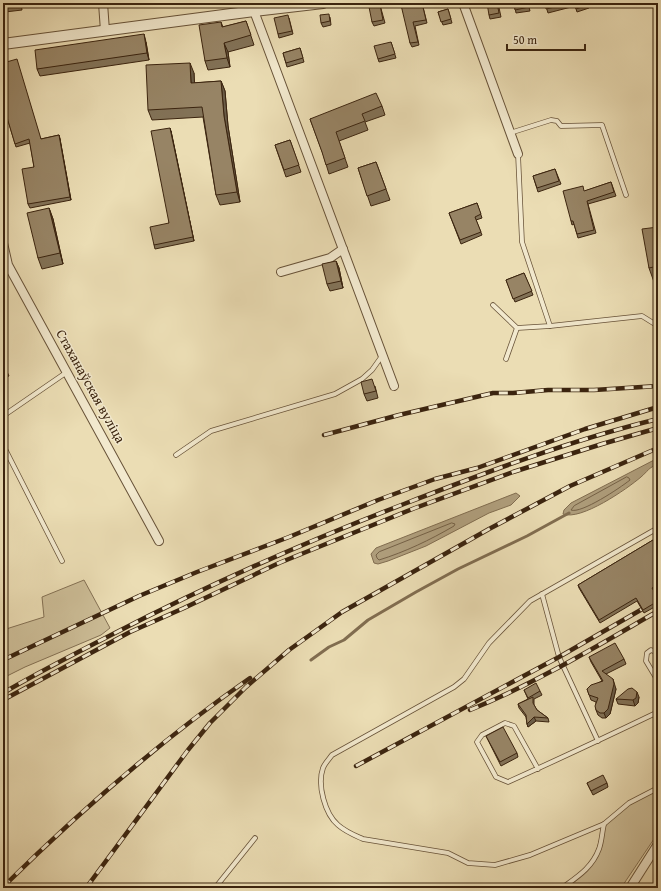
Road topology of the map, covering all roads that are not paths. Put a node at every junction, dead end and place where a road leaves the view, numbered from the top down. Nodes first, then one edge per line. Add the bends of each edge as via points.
1 (103, 3) edge
2 (323, 3) edge
3 (463, 3) edge
4 (254, 11) junction
5 (105, 31) junction
6 (3, 44) edge
7 (510, 133) junction
8 (518, 154) joint
9 (626, 195) dead end
10 (3, 243) edge
11 (343, 249) junction
12 (4, 255) edge
13 (281, 272) dead end
14 (492, 305) dead end
15 (550, 326) junction
16 (658, 326) edge
17 (517, 328) junction
18 (382, 355) junction
19 (506, 359) dead end
20 (67, 372) junction
21 (394, 386) dead end
22 (3, 416) edge
23 (3, 445) edge
24 (176, 455) dead end
25 (658, 528) edge
26 (159, 542) dead end
27 (62, 561) dead end
28 (542, 594) junction
29 (658, 653) edge
30 (658, 680) edge
31 (658, 712) edge
32 (598, 741) junction
33 (538, 769) junction
34 (658, 788) edge
35 (604, 824) junction
36 (255, 838) dead end
37 (658, 844) edge
38 (215, 888) edge
39 (562, 888) edge
40 (630, 888) edge

1 - 5 street
2 - 4 street
3 - 7 street
4 - 5 street
4 - 11 street
5 - 6 street
7 - 8 street
7 - 9 lane via 551,120 557,121 561,126 602,125
8 - 15 lane via 522,242
10 - 12 street, Стаханаўская вуліца
11 - 13 street via 330,258
11 - 18 street
12 - 20 street, Стаханаўская вуліца
14 - 17 lane
15 - 16 lane via 642,316
15 - 17 lane
17 - 19 lane
18 - 21 street
18 - 24 lane via 362,379 335,394 210,431
20 - 22 lane
20 - 26 street, Стаханаўская вуліца
23 - 27 lane
25 - 28 lane
28 - 32 lane via 559,657
28 - 35 lane via 530,601 489,643 464,679 454,687 332,755 323,766 320,791 330,815 350,834 363,839 448,853 468,863 495,865 530,855
29 - 30 lane via 652,650 647,653 646,661
31 - 32 lane
32 - 33 lane
33 - 33 lane via 508,782 496,778 476,742 482,735 505,723 514,726
34 - 35 lane via 629,803
35 - 39 lane via 600,848 594,860 583,873
36 - 38 lane
37 - 40 street

